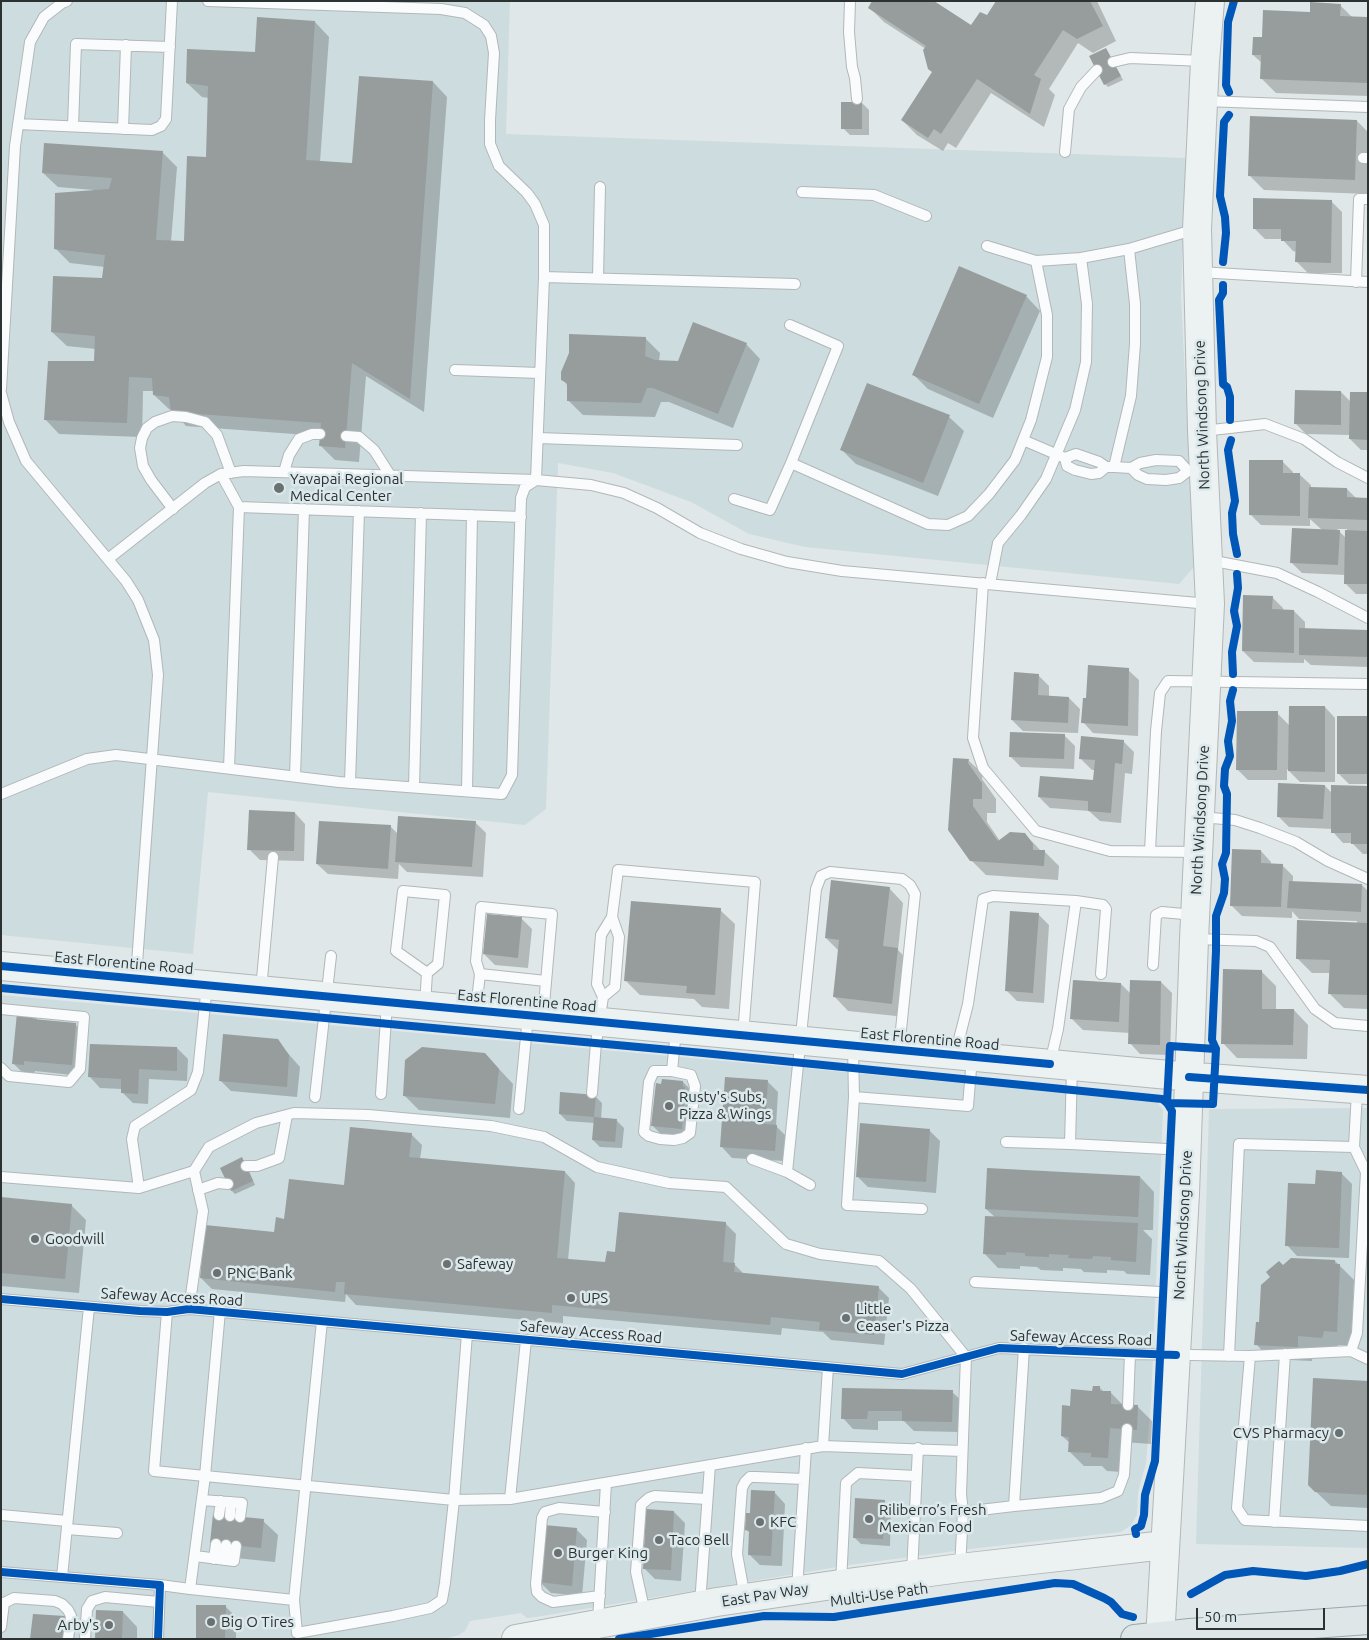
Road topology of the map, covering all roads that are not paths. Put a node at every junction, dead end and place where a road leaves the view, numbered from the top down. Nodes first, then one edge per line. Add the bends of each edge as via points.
1 (67, 1) edge
2 (172, 1) edge
3 (208, 1) edge
4 (850, 1) edge
5 (1210, 1) edge
6 (126, 45) junction
7 (170, 47) junction
8 (1205, 61) junction
9 (1113, 62) dead end
10 (1097, 70) dead end
11 (857, 99) dead end
12 (1203, 101) junction
13 (1368, 107) edge
14 (18, 124) junction
15 (73, 126) junction
16 (123, 129) junction
17 (1065, 152) dead end
18 (600, 187) dead end
19 (802, 192) dead end
20 (1368, 199) edge
21 (926, 216) dead end
22 (1197, 229) junction
23 (988, 246) dead end
24 (1128, 250) junction
25 (1081, 258) junction
26 (1036, 261) junction
27 (1198, 272) junction
28 (544, 277) junction
29 (598, 278) junction
30 (1356, 282) junction
31 (1368, 282) edge
32 (795, 284) dead end
33 (790, 325) dead end
34 (455, 370) dead end
35 (540, 373) junction
36 (1, 391) edge
37 (1202, 431) junction
38 (320, 434) dead end
39 (346, 436) dead end
40 (538, 438) junction
41 (1023, 440) junction
42 (737, 445) dead end
43 (1060, 457) junction
44 (791, 463) junction
45 (1110, 467) junction
46 (1131, 468) junction
47 (1196, 471) junction
48 (284, 472) junction
49 (226, 473) junction
50 (390, 475) junction
51 (1368, 478) edge
52 (536, 480) junction
53 (734, 499) dead end
54 (239, 507) junction
55 (173, 509) junction
56 (304, 509) junction
57 (359, 511) junction
58 (421, 513) junction
59 (472, 515) junction
60 (521, 517) junction
61 (108, 559) junction
62 (1208, 560) junction
63 (986, 584) junction
64 (1210, 604) junction
65 (1368, 618) edge
66 (1206, 681) junction
67 (1368, 684) edge
68 (153, 759) junction
69 (229, 768) junction
70 (295, 776) junction
71 (350, 783) junction
72 (414, 787) junction
73 (467, 791) junction
74 (1, 794) edge
75 (1200, 817) junction
76 (1150, 851) junction
77 (1198, 852) junction
78 (273, 857) dead end
79 (1368, 879) edge
80 (1076, 901) junction
81 (612, 917) junction
82 (1194, 927) junction
83 (331, 956) dead end
84 (1153, 965) dead end
85 (1, 966) edge
86 (427, 973) junction
87 (480, 974) junction
88 (1101, 974) dead end
89 (136, 978) junction
90 (546, 981) junction
91 (207, 985) junction
92 (261, 990) junction
93 (325, 996) junction
94 (387, 1002) junction
95 (425, 1006) junction
96 (1, 1009) edge
97 (476, 1010) junction
98 (601, 1010) junction
99 (535, 1016) junction
100 (1368, 1026) edge
101 (676, 1029) junction
102 (742, 1035) junction
103 (801, 1041) junction
104 (853, 1046) junction
105 (898, 1050) junction
106 (963, 1056) junction
107 (1061, 1065) junction
108 (1, 1068) edge
109 (672, 1071) junction
110 (1190, 1077) junction
111 (1363, 1090) edge
112 (592, 1093) dead end
113 (381, 1094) dead end
114 (314, 1097) dead end
115 (854, 1097) junction
116 (519, 1109) dead end
117 (287, 1115) junction
118 (1006, 1142) dead end
119 (1070, 1144) junction
120 (1354, 1147) junction
121 (1186, 1150) junction
122 (752, 1159) dead end
123 (251, 1169) dead end
124 (194, 1171) junction
125 (787, 1172) junction
126 (1, 1177) edge
127 (223, 1181) dead end
128 (810, 1185) dead end
129 (139, 1188) junction
130 (198, 1190) junction
131 (922, 1209) dead end
132 (975, 1282) dead end
133 (1179, 1293) junction
134 (1, 1299) edge
135 (89, 1307) junction
136 (189, 1309) junction
137 (167, 1312) junction
138 (220, 1312) junction
139 (322, 1321) junction
140 (467, 1334) junction
141 (526, 1340) junction
142 (1024, 1348) junction
143 (1351, 1351) junction
144 (1130, 1354) junction
145 (1285, 1354) junction
146 (1176, 1355) junction
147 (1229, 1356) junction
148 (1250, 1356) junction
149 (966, 1357) junction
150 (1368, 1359) edge
151 (828, 1367) junction
152 (1128, 1405) dead end
153 (1127, 1429) dead end
154 (823, 1446) junction
155 (806, 1448) junction
156 (918, 1448) junction
157 (962, 1451) junction
158 (710, 1465) junction
159 (206, 1476) junction
160 (916, 1476) junction
161 (804, 1480) junction
162 (606, 1483) junction
163 (306, 1486) junction
164 (510, 1499) junction
165 (707, 1499) junction
166 (202, 1500) junction
167 (454, 1500) junction
168 (231, 1502) junction
169 (1014, 1506) junction
170 (605, 1512) junction
171 (963, 1512) junction
172 (1, 1515) edge
173 (1274, 1522) junction
174 (67, 1525) junction
175 (1368, 1526) edge
176 (117, 1533) dead end
177 (1165, 1545) junction
178 (194, 1556) junction
179 (224, 1560) junction
180 (960, 1568) junction
181 (1, 1572) edge
182 (912, 1574) junction
183 (62, 1577) junction
184 (840, 1584) junction
185 (160, 1585) junction
186 (190, 1589) junction
187 (797, 1590) junction
188 (600, 1596) junction
189 (745, 1598) junction
190 (294, 1600) junction
191 (160, 1602) junction
192 (2, 1603) edge
193 (700, 1605) junction
194 (645, 1615) junction
195 (1368, 1620) edge
196 (598, 1623) junction
197 (1, 1626) edge
198 (1152, 1638) edge
199 (68, 1639) edge
200 (85, 1639) edge
201 (158, 1639) edge
202 (516, 1639) edge

1 - 14 lane via 44,17 30,42
2 - 7 lane
3 - 28 lane via 441,9 465,13 484,25 491,36 494,53 490,144 499,166 527,193 544,225
4 - 11 lane via 852,67
5 - 8 street, North Windsong Drive
6 - 7 lane
6 - 15 lane via 76,44
6 - 16 lane
7 - 16 lane via 166,119 152,130
8 - 9 lane via 1130,58
8 - 12 street, North Windsong Drive
10 - 17 lane via 1081,87 1069,109
12 - 13 lane
12 - 22 street, North Windsong Drive
14 - 15 lane
14 - 36 lane
15 - 16 lane
18 - 29 lane
19 - 21 lane via 874,195
20 - 30 lane via 1359,199
22 - 24 lane
22 - 27 street, North Windsong Drive
23 - 26 lane
24 - 25 lane
24 - 45 lane via 1135,304 1131,396
25 - 26 lane
25 - 43 lane via 1086,304 1086,362
26 - 41 lane via 1047,315 1047,357
27 - 30 lane
27 - 37 street, North Windsong Drive
28 - 29 lane
28 - 35 lane
29 - 32 lane
30 - 31 lane
33 - 44 lane via 838,346
34 - 35 lane
35 - 40 lane
36 - 61 lane via 9,422 26,460
37 - 47 street, North Windsong Drive
37 - 51 lane via 1265,424 1304,439
38 - 48 lane via 299,439
39 - 50 lane via 359,437 374,450
40 - 42 lane
40 - 52 lane
41 - 43 lane
41 - 44 lane via 1015,460 989,494 968,516 948,525 928,524
43 - 45 lane via 1076,454
43 - 45 lane via 1067,466 1091,474
43 - 63 lane via 1021,515 998,542
44 - 53 lane via 770,510
45 - 46 lane
46 - 47 lane via 1140,462 1178,461
46 - 47 lane via 1147,479 1166,480
47 - 62 street, North Windsong Drive
48 - 49 lane via 244,470
48 - 50 lane
49 - 54 lane
49 - 55 lane via 206,483
49 - 55 lane via 217,435 204,422 172,416 155,422 142,438 143,466
50 - 52 lane
52 - 60 lane via 525,487 521,498
52 - 63 lane via 591,485 624,494 657,508 700,533 787,562 842,571
54 - 56 lane
54 - 69 lane
55 - 61 lane
56 - 57 lane
56 - 70 lane
57 - 58 lane
57 - 71 lane
58 - 59 lane
58 - 72 lane
59 - 60 lane
59 - 73 lane
60 - 73 lane via 512,775 502,794
61 - 68 lane via 138,600 154,640 158,675
62 - 64 street, North Windsong Drive
62 - 65 lane via 1277,574
63 - 64 lane
63 - 76 lane via 972,738 983,768 1036,831 1110,851
64 - 66 street, North Windsong Drive
66 - 67 lane
66 - 75 street, North Windsong Drive
66 - 76 lane via 1168,681 1160,693
68 - 69 lane
68 - 74 lane via 116,755 87,759
68 - 89 lane
69 - 70 lane
70 - 71 lane
71 - 72 lane
72 - 73 lane
75 - 77 street, North Windsong Drive
75 - 79 lane via 1236,820 1260,828 1296,842
76 - 77 lane
77 - 82 street, North Windsong Drive
78 - 92 lane
80 - 88 lane via 1103,905 1106,910
80 - 106 lane via 993,896 983,899
80 - 107 lane via 1058,1029
81 - 98 lane via 601,935 597,984
81 - 98 lane via 619,937 615,987
81 - 102 lane via 618,870 755,882
82 - 84 lane via 1162,912 1156,915
82 - 100 lane via 1270,947 1315,1009 1335,1023
82 - 110 street, North Windsong Drive
83 - 93 lane
85 - 89 street, East Florentine Road
86 - 86 lane via 438,964 445,895 403,891 396,951
86 - 95 lane
87 - 90 lane
87 - 90 lane via 476,961 481,907 552,914
87 - 97 lane
89 - 91 street, East Florentine Road
90 - 99 lane
91 - 92 street, East Florentine Road
91 - 129 lane via 198,1072 191,1090 135,1126 132,1139
92 - 93 street, East Florentine Road
93 - 94 street, East Florentine Road
93 - 114 lane
94 - 95 street, East Florentine Road
94 - 113 lane
95 - 97 street, East Florentine Road
96 - 108 lane via 84,1017 80,1069 69,1082 9,1076
97 - 99 street, East Florentine Road
98 - 99 street, East Florentine Road
98 - 101 street, East Florentine Road
98 - 112 lane
99 - 116 lane
101 - 102 street, East Florentine Road
101 - 109 lane
102 - 103 street, East Florentine Road
103 - 104 street, East Florentine Road
103 - 105 lane via 816,889 820,876 830,872 902,879 915,894
103 - 125 lane
104 - 105 street, East Florentine Road
104 - 115 lane
105 - 106 street, East Florentine Road
106 - 107 street, East Florentine Road
106 - 115 lane via 968,1106
107 - 110 street, East Florentine Road
107 - 119 lane
109 - 109 lane via 654,1072 649,1082 644,1132 649,1136 674,1140 684,1138 690,1132 695,1086 691,1075
110 - 111 street, East Florentine Road
110 - 121 street, North Windsong Drive
111 - 120 lane
115 - 131 lane via 847,1204
117 - 123 lane via 279,1158
117 - 124 lane via 256,1123 210,1147
117 - 149 lane via 368,1115 491,1126 544,1136 597,1167 668,1183 726,1187 786,1244 820,1254 879,1261 911,1288
118 - 119 lane
119 - 121 lane
120 - 143 lane via 1366,1172 1357,1333
120 - 147 lane via 1240,1144
121 - 133 street, North Windsong Drive
122 - 125 lane
124 - 129 lane
124 - 130 lane
125 - 128 lane
126 - 129 lane
127 - 130 lane
130 - 136 lane via 203,1211
132 - 133 lane
133 - 146 street, North Windsong Drive
134 - 135 lane, Safeway Access Road
135 - 137 lane, Safeway Access Road
135 - 174 lane
136 - 137 lane, Safeway Access Road
136 - 138 lane, Safeway Access Road
137 - 159 lane via 154,1471
138 - 139 lane, Safeway Access Road
138 - 159 lane
139 - 140 lane, Safeway Access Road
139 - 163 lane
140 - 141 lane, Safeway Access Road
140 - 167 lane
141 - 151 lane, Safeway Access Road
141 - 164 lane
142 - 144 lane, Safeway Access Road
142 - 149 lane, Safeway Access Road via 999,1348
142 - 169 lane
143 - 145 lane, Safeway Access Road
143 - 150 lane
144 - 146 lane, Safeway Access Road
144 - 152 lane
145 - 148 lane, Safeway Access Road
145 - 173 lane
146 - 147 lane, Safeway Access Road
146 - 177 street, North Windsong Drive
147 - 148 lane, Safeway Access Road
148 - 173 lane via 1237,1508 1245,1520
149 - 151 lane, Safeway Access Road via 902,1374
149 - 157 lane
151 - 154 lane
153 - 169 lane via 1124,1475 1118,1491 1101,1498
154 - 155 lane
154 - 156 lane
155 - 158 lane
155 - 161 lane
156 - 157 lane
156 - 160 lane
157 - 171 lane
158 - 162 lane
158 - 165 lane
159 - 163 lane
159 - 166 lane
160 - 182 lane
160 - 184 lane via 858,1473 846,1483
161 - 187 lane
161 - 189 lane via 750,1477 745,1482 737,1554
162 - 164 lane
162 - 170 lane
163 - 167 lane
163 - 190 lane
164 - 167 lane
165 - 193 lane
165 - 194 lane via 655,1496 641,1505 636,1572
166 - 168 lane
166 - 178 lane
167 - 190 lane via 442,1600 430,1608 297,1632
168 - 168 lane via 230,1516
169 - 171 lane
170 - 188 lane
170 - 188 lane via 559,1508 545,1512 536,1584 537,1592 553,1602
171 - 180 lane
172 - 174 lane
173 - 175 lane
174 - 176 lane
174 - 183 lane
177 - 180 street, East Pav Way
177 - 198 street, North Windsong Drive
178 - 179 lane
178 - 186 lane
179 - 179 lane via 226,1545
180 - 182 street, East Pav Way
181 - 183 lane
182 - 184 street, East Pav Way
183 - 185 lane
184 - 187 street, East Pav Way
185 - 186 lane
185 - 191 lane
186 - 190 lane
187 - 189 street, East Pav Way
188 - 196 lane
189 - 193 street, East Pav Way
191 - 200 lane via 105,1597 92,1601 87,1609
191 - 201 lane
192 - 197 lane
192 - 199 lane via 14,1598 62,1604 70,1616
193 - 194 street, East Pav Way
194 - 196 street, East Pav Way
195 - 198 main road
196 - 202 street, East Pav Way

